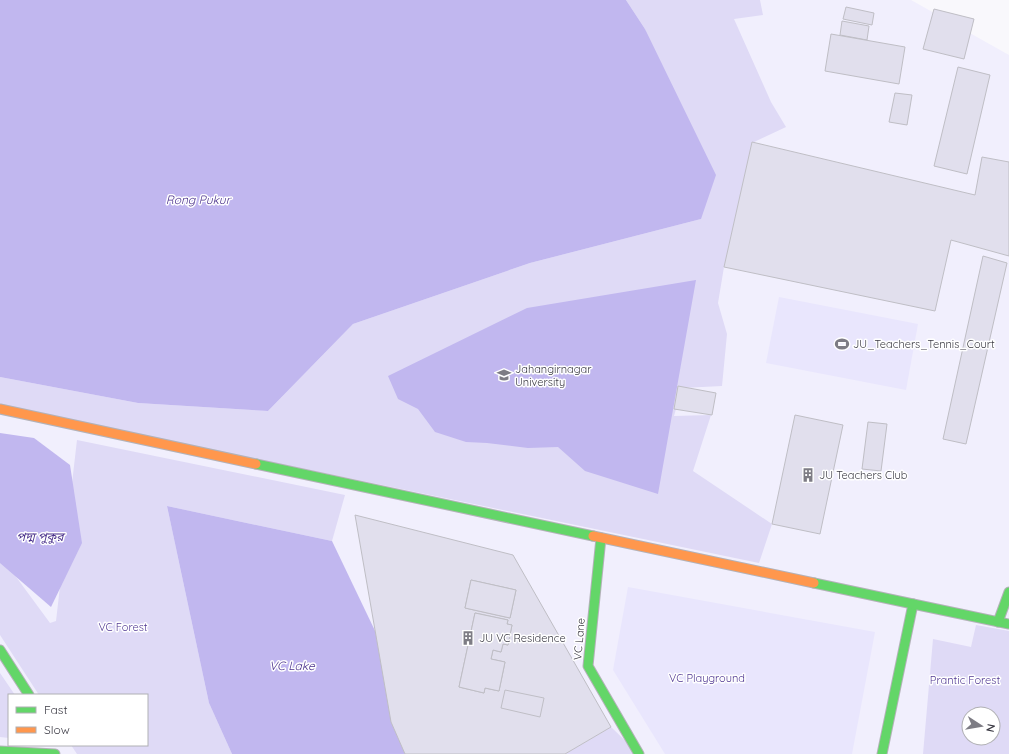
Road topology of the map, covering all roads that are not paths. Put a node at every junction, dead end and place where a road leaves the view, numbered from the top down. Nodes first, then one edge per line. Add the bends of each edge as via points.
1 (0, 409) edge
2 (601, 538) junction
3 (1009, 592) edge
4 (913, 604) junction
5 (998, 622) junction
6 (1009, 624) edge
7 (0, 650) edge
8 (28, 694) edge
9 (0, 751) edge
10 (55, 754) edge
11 (639, 754) edge
12 (882, 754) edge

1 - 2 street
2 - 4 street
2 - 11 street, VC Lane via 588,666
3 - 5 street
4 - 5 street
4 - 12 street
5 - 6 street
7 - 8 street
9 - 10 street

